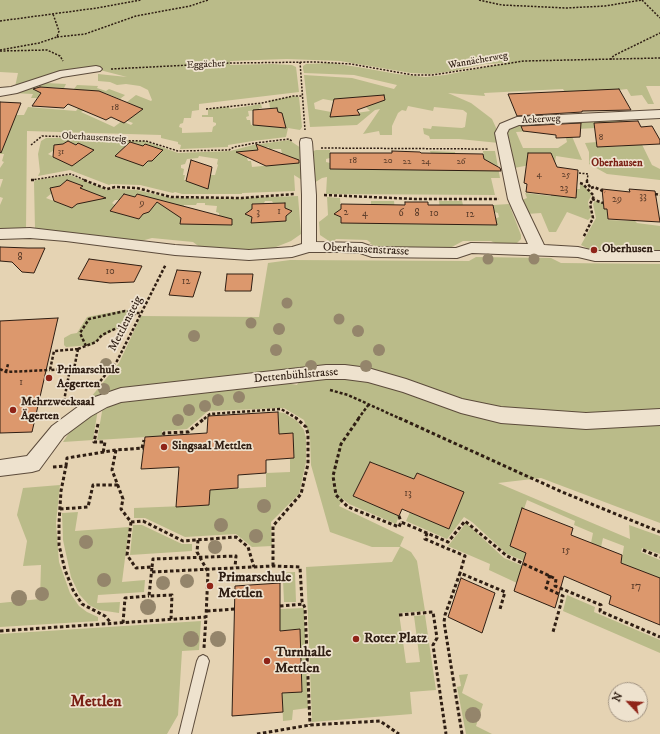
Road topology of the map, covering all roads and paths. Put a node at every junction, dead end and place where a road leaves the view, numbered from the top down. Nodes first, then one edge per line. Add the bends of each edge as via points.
1 (140, 0) edge
2 (208, 0) edge
3 (478, 0) edge
4 (642, 0) edge
5 (53, 14) junction
6 (660, 18) edge
7 (0, 21) edge
8 (660, 33) edge
9 (57, 37) junction
10 (0, 50) edge
11 (660, 58) edge
12 (611, 60) junction
13 (300, 62) junction
14 (113, 69) dead end
15 (91, 70) joint
16 (0, 92) edge
17 (302, 96) junction
18 (206, 109) dead end
19 (660, 114) edge
20 (301, 142) junction
21 (31, 145) dead end
22 (325, 148) dead end
23 (492, 149) dead end
24 (579, 173) dead end
25 (31, 180) dead end
26 (580, 183) dead end
27 (590, 188) junction
28 (605, 192) dead end
29 (298, 194) dead end
30 (656, 194) dead end
31 (324, 195) dead end
32 (660, 195) edge
33 (516, 199) junction
34 (592, 199) junction
35 (603, 203) dead end
36 (0, 234) edge
37 (582, 238) dead end
38 (309, 247) junction
39 (538, 249) junction
40 (660, 256) edge
41 (166, 262) dead end
42 (136, 313) junction
43 (141, 313) junction
44 (86, 346) junction
45 (78, 349) junction
46 (8, 364) dead end
47 (0, 369) edge
48 (70, 369) junction
49 (50, 370) junction
50 (6, 372) junction
51 (326, 389) dead end
52 (93, 390) dead end
53 (369, 404) junction
54 (62, 407) dead end
55 (660, 417) edge
56 (96, 433) dead end
57 (164, 435) dead end
58 (144, 440) dead end
59 (116, 450) junction
60 (103, 452) junction
61 (0, 468) edge
62 (118, 484) junction
63 (60, 509) junction
64 (399, 516) dead end
65 (131, 522) junction
66 (401, 522) junction
67 (660, 532) edge
68 (427, 533) junction
69 (198, 540) junction
70 (643, 550) dead end
71 (660, 557) edge
72 (200, 558) junction
73 (273, 566) junction
74 (152, 567) junction
75 (235, 567) junction
76 (254, 567) junction
77 (206, 569) junction
78 (152, 572) junction
79 (460, 573) junction
80 (550, 575) junction
81 (150, 596) junction
82 (304, 604) junction
83 (280, 606) dead end
84 (500, 609) dead end
85 (235, 610) dead end
86 (207, 611) junction
87 (399, 615) dead end
88 (206, 617) junction
89 (171, 619) junction
90 (123, 623) junction
91 (111, 624) junction
92 (0, 630) edge
93 (553, 632) dead end
94 (660, 637) edge
95 (203, 661) joint
96 (310, 725) junction
97 (185, 734) edge
98 (257, 734) edge
99 (399, 734) edge
100 (446, 734) edge
101 (462, 734) edge

1 - 5 path
2 - 9 path via 136,16 84,34
3 - 4 path via 509,6 566,8 605,6
4 - 6 path
5 - 7 path
5 - 9 path via 59,31
8 - 12 path via 615,55
9 - 10 path
10 - 15 path via 47,50 60,56 64,62
11 - 12 path, Wannächerweg
12 - 13 path, Wannächerweg via 524,61 432,75 400,74 338,62
13 - 14 path, Eggächer
13 - 17 path
15 - 16 street via 60,74
17 - 18 path
17 - 20 path
19 - 33 street, Ackerweg via 518,121 504,127 501,133
20 - 21 path, Oberhausensteig via 289,139 255,143 229,150 178,151 146,141 42,136
20 - 38 street via 309,195
22 - 23 path
24 - 27 path via 588,174 587,183
25 - 29 path via 71,174 107,189 137,188 171,197 242,198
26 - 27 path
27 - 28 path
27 - 34 path via 594,196
30 - 32 path
31 - 33 path via 416,199
33 - 39 street, Ackerweg
34 - 35 path
34 - 37 path via 590,204 594,218
36 - 38 street, Oberhausenstrasse via 66,236 175,250 249,255 292,252
38 - 39 street, Oberhausenstrasse via 362,248 372,252 457,253 471,248
39 - 40 street, Oberhausenstrasse via 580,252 595,256
41 - 43 path, Mettlensteig
42 - 43 path
42 - 44 path via 121,326
42 - 44 path via 125,311 89,319 80,333
43 - 52 path, Mettlensteig via 117,361
44 - 45 path
45 - 48 path via 74,369
45 - 49 path via 54,351
46 - 50 path
47 - 50 path
48 - 49 path
48 - 54 path
49 - 50 path
51 - 53 path
53 - 66 path via 341,444 333,476 334,487 336,494 348,506 398,527
53 - 67 path via 562,492
55 - 61 street, Dettenbühlstrasse via 586,421 501,415 461,406 406,386 368,376 326,372 121,395 85,410 58,431 32,464
56 - 60 path via 94,442 105,442
57 - 73 path via 188,432 210,414 281,409 300,420 306,427 308,464 302,494 274,526
58 - 59 path via 143,448
59 - 60 path
59 - 62 path via 112,470
60 - 63 path via 67,458
62 - 63 path via 93,485 88,507
62 - 65 path via 123,499 121,509
63 - 91 path via 60,544 65,570 73,590 82,604 105,616
64 - 66 path
65 - 69 path via 143,521 183,541
65 - 74 path via 127,555 136,568
66 - 68 path
68 - 79 path via 425,539 465,556
68 - 80 path via 448,542 465,520 507,556
69 - 72 path via 197,552
69 - 76 path via 236,537 248,548
70 - 71 path
72 - 74 path via 153,559
72 - 75 path via 236,556
72 - 77 path
73 - 76 path
73 - 82 path via 300,567
74 - 78 path
75 - 76 path
75 - 77 path
77 - 78 path
77 - 86 path
78 - 81 path
79 - 84 path via 505,592
79 - 101 path via 444,622
80 - 93 path via 546,588 563,596
80 - 94 path via 556,579 555,586 601,606 600,612
81 - 89 path via 172,595
81 - 90 path via 125,598
82 - 83 path
82 - 96 path
85 - 86 path
86 - 88 path
87 - 100 path via 433,612 437,638 433,645
88 - 89 path
88 - 95 path
89 - 90 path
90 - 91 path
91 - 92 path
95 - 97 lane
96 - 98 path
96 - 99 path via 380,721

